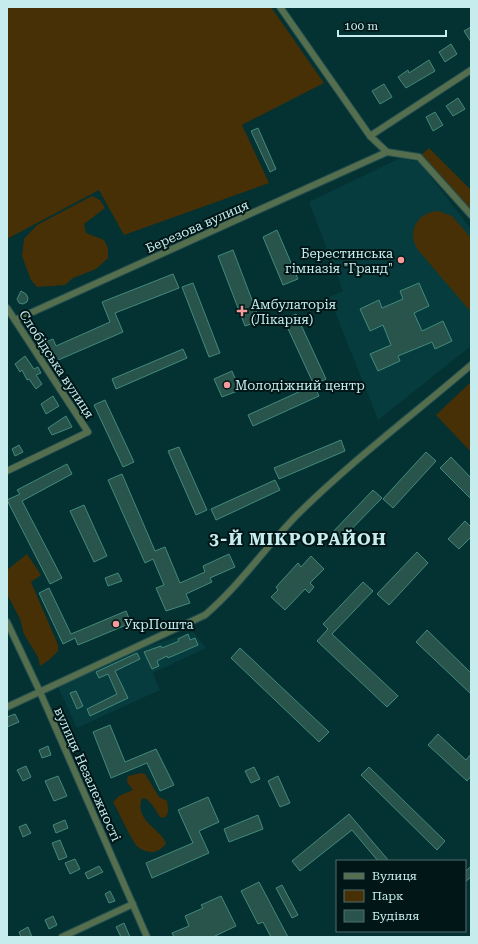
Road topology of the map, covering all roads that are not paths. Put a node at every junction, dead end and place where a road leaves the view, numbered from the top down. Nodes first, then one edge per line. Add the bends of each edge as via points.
1 (280, 7) edge
2 (471, 70) edge
3 (370, 136) junction
4 (387, 152) junction
5 (471, 215) edge
6 (7, 308) edge
7 (15, 320) junction
8 (471, 365) edge
9 (7, 471) edge
10 (7, 622) edge
11 (40, 692) junction
12 (7, 707) edge
13 (133, 904) junction
14 (62, 937) edge
15 (147, 937) edge

1 - 3 street
2 - 3 street
3 - 4 street
4 - 5 street via 419,157
4 - 7 street, Березова вулиця
6 - 7 street, Слобідська вулиця
7 - 9 street, Слобідська вулиця via 88,432
8 - 11 street via 296,516 220,602 205,615
10 - 11 street, вулиця Незалежності
11 - 12 street
11 - 13 street, вулиця Незалежності
13 - 14 street
13 - 15 street, вулиця Незалежності

